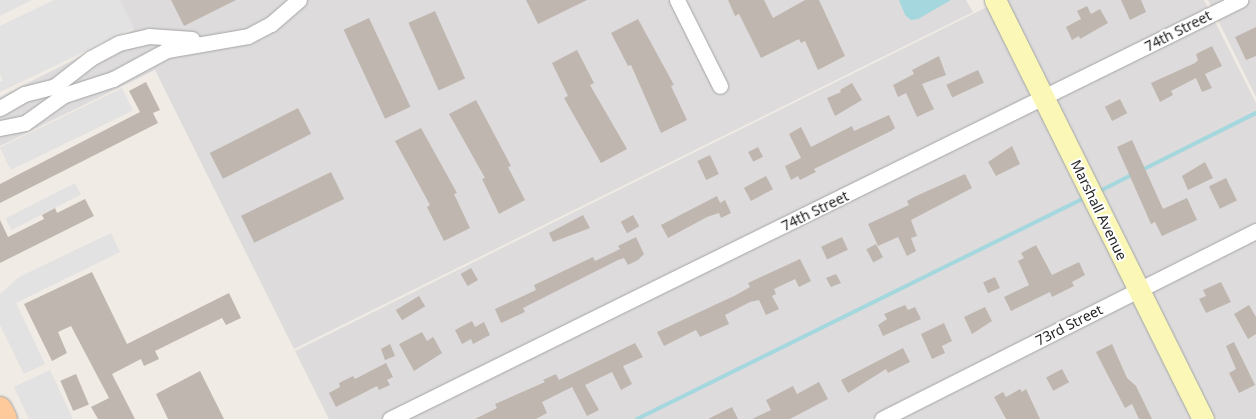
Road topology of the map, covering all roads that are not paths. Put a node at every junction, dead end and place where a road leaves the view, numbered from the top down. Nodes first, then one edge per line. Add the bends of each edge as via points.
1 (299, 0) edge
2 (677, 0) edge
3 (995, 0) edge
4 (1240, 0) edge
5 (226, 42) junction
6 (720, 86) dead end
7 (1044, 99) junction
8 (0, 108) edge
9 (0, 128) edge
10 (1256, 230) edge
11 (1138, 290) junction
12 (0, 408) edge
13 (5, 419) edge
14 (390, 419) edge
15 (882, 419) edge
16 (1203, 419) edge

1 - 5 street via 271,24
2 - 6 street
3 - 7 street, Marshall Avenue
4 - 7 street, 74th Street
5 - 8 street via 149,36 130,39 96,54 55,86 24,94
5 - 9 street via 167,50 113,79 64,95 25,122
7 - 11 street, Marshall Avenue
7 - 14 street, 74th Street
10 - 11 street, 73rd Street
11 - 15 street, 73rd Street
11 - 16 street, Marshall Avenue
12 - 13 main road

